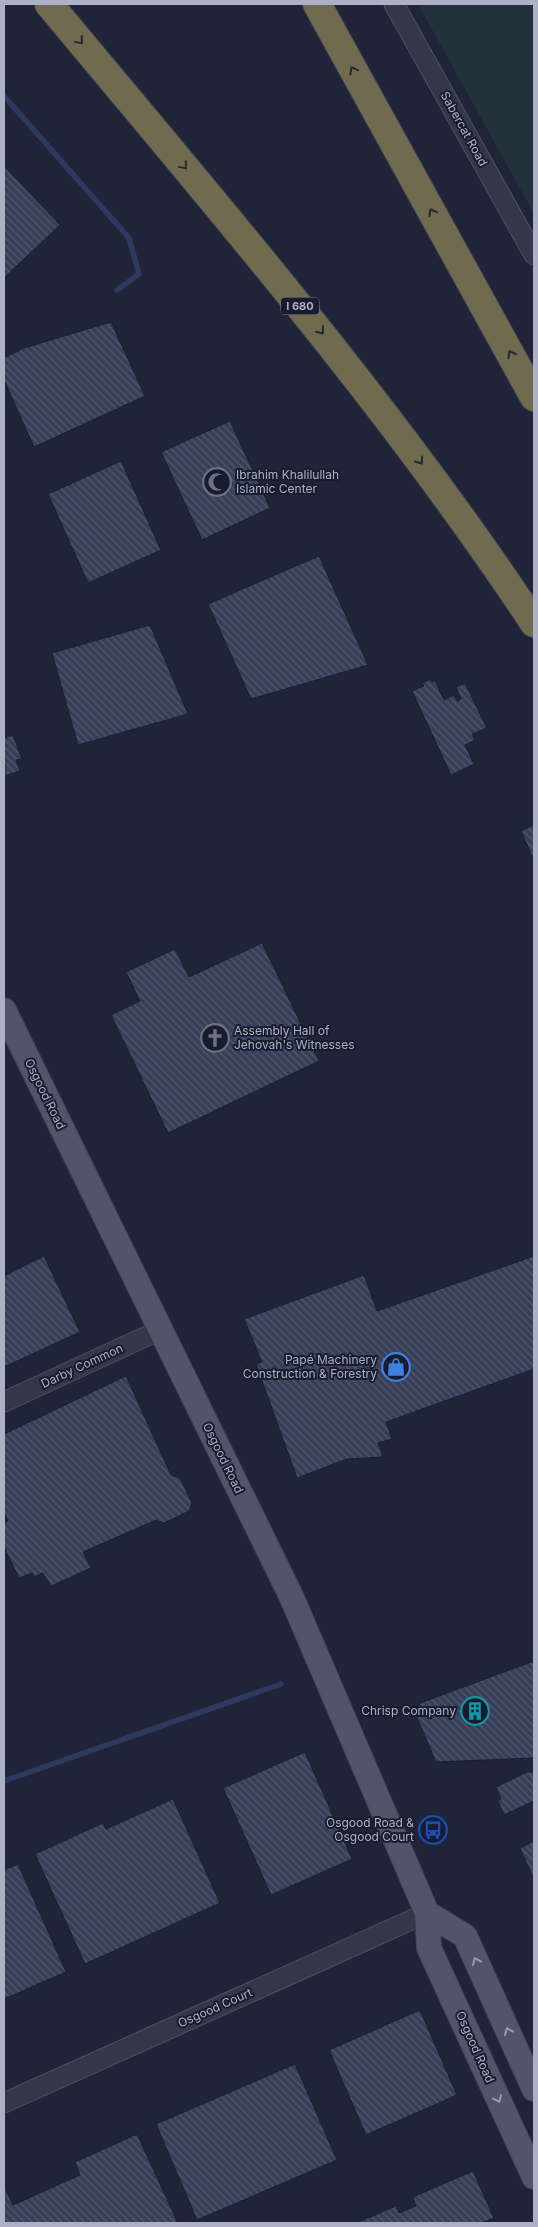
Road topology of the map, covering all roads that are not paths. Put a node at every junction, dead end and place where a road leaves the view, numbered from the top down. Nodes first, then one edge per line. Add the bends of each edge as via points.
1 (48, 4) edge
2 (316, 4) edge
3 (394, 4) edge
4 (534, 255) edge
5 (534, 397) edge
6 (534, 623) edge
7 (4, 1010) edge
8 (160, 1330) junction
9 (4, 1402) edge
10 (427, 1914) junction
11 (534, 2089) edge
12 (4, 2103) edge
13 (534, 2177) edge

1 -> 6 highway, I 680 via 320,330 415,453
5 -> 2 highway
3 - 4 street, Sabercat Road
7 - 8 main road, Osgood Road
8 - 9 street, Darby Common
8 - 10 main road, Osgood Road via 292,1598
11 -> 10 main road via 465,1936
10 - 12 street, Osgood Court
10 -> 13 main road, Osgood Road via 429,1948

